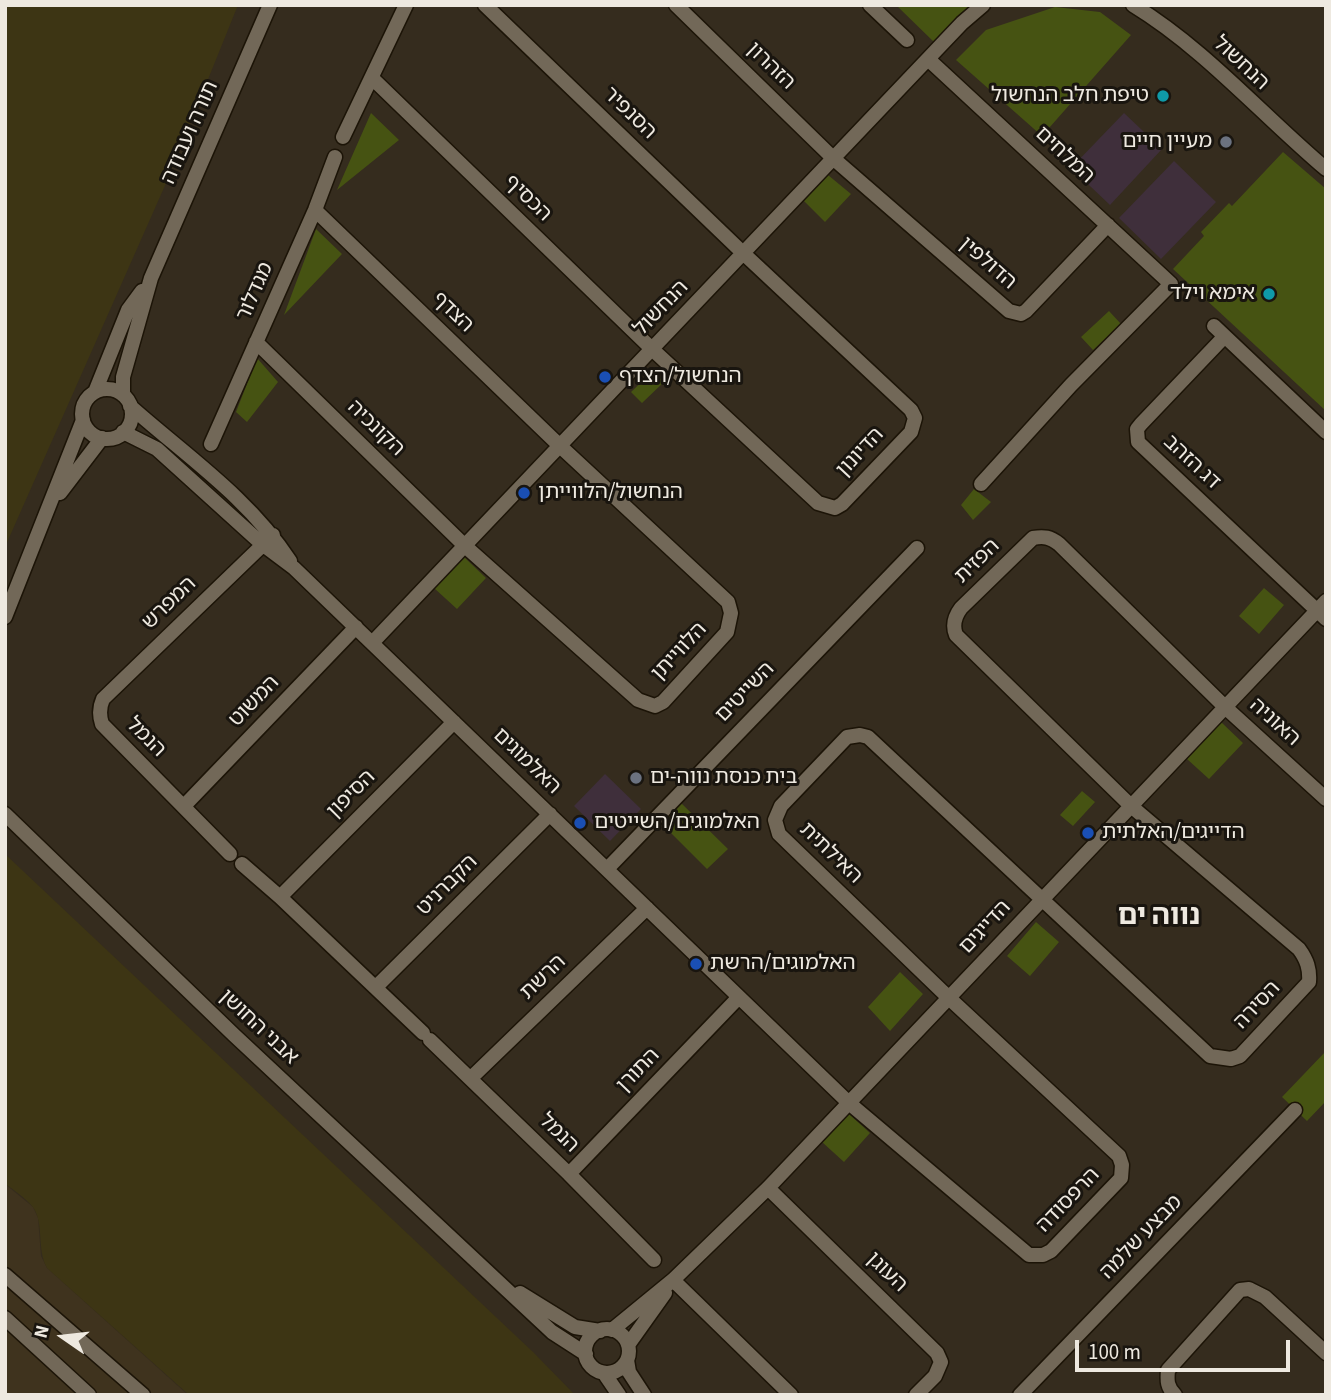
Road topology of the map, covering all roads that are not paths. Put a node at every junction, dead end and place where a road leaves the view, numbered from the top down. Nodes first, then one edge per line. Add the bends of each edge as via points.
1 (270, 5) edge
2 (406, 5) edge
3 (485, 5) edge
4 (676, 5) edge
5 (870, 5) edge
6 (983, 5) edge
7 (1133, 5) edge
8 (907, 40) dead end
9 (928, 59) junction
10 (372, 78) junction
11 (1282, 132) junction
12 (343, 136) dead end
13 (335, 157) dead end
14 (834, 159) junction
15 (1326, 163) edge
16 (1326, 169) edge
17 (315, 210) junction
18 (1108, 225) junction
19 (743, 253) junction
20 (151, 278) junction
21 (256, 342) junction
22 (652, 349) junction
23 (95, 392) junction
24 (127, 400) junction
25 (83, 420) junction
26 (123, 432) junction
27 (1326, 432) edge
28 (102, 438) junction
29 (211, 444) dead end
30 (560, 446) junction
31 (981, 484) dead end
32 (49, 509) junction
33 (267, 540) junction
34 (465, 546) junction
35 (917, 548) dead end
36 (1323, 610) edge
37 (5, 617) edge
38 (356, 627) junction
39 (372, 643) junction
40 (100, 706) joint
41 (1225, 707) junction
42 (454, 722) junction
43 (1326, 799) edge
44 (184, 806) junction
45 (1131, 806) junction
46 (5, 814) edge
47 (550, 814) junction
48 (607, 869) junction
49 (280, 897) junction
50 (1042, 900) junction
51 (648, 908) junction
52 (376, 987) junction
53 (739, 997) junction
54 (949, 998) junction
55 (471, 1078) junction
56 (849, 1102) junction
57 (1295, 1110) dead end
58 (569, 1174) junction
59 (768, 1188) junction
60 (654, 1260) dead end
61 (484, 1269) junction
62 (5, 1275) edge
63 (673, 1280) junction
64 (5, 1318) edge
65 (606, 1330) junction
66 (628, 1352) junction
67 (1326, 1353) edge
68 (586, 1354) junction
69 (604, 1373) junction
70 (89, 1395) edge
71 (143, 1395) edge
72 (619, 1395) edge
73 (644, 1395) edge
74 (791, 1395) edge
75 (916, 1395) edge
76 (1020, 1395) edge
77 (1175, 1395) edge

1 - 20 street, תורה ועבודה
2 - 10 street
3 - 19 street, הסנפיר
4 - 14 street, הזהרון
5 - 8 street
6 - 9 street, הנחשול
7 - 11 street, הנחשול via 1182,38
9 - 14 street, הנחשול
9 - 18 street, המלחים
10 - 12 street
10 - 22 street, הכסיף
11 - 15 street, הנחשול
11 - 16 street, הנחשול
13 - 17 street, מגדלור
14 - 18 street, הדולפין via 1015,313 1026,311
14 - 19 street, הנחשול
17 - 21 street, מגדלור
17 - 30 street, הצדף
18 - 31 street, המלחים via 1171,284
19 - 22 street, הנחשול
19 - 22 street, הדיונון via 911,410 915,418 911,432 835,509 818,503
20 - 23 street, תורה ועבודה via 128,310
20 - 24 street, תורה ועבודה via 123,377
21 - 29 street, מגדלור
21 - 34 street, הקונכיה
22 - 30 street, הנחשול
23 - 24 street via 110,389
23 - 25 street via 84,404
24 - 26 street via 131,420
24 - 33 street, האלמוגים via 202,465
25 - 28 street via 90,432
25 - 32 street
26 - 28 street
26 - 33 street, האלמוגים via 157,449
27 - 36 street, דג הזהב via 1219,331 1137,429 1138,442
28 - 32 street
30 - 34 street, הנחשול
30 - 34 street, הלווייתן via 728,602 727,632 663,702 655,706 638,700
32 - 37 street
33 - 38 street, האלמוגים
33 - 40 street, המפרש
34 - 39 street, הנחשול
35 - 48 street, השייטים
36 - 41 street, הדייגים
38 - 39 street, האלמוגים
38 - 44 street, המשוט
39 - 42 street, האלמוגים
40 - 44 street, הנמל via 102,724
41 - 43 street, האוניה
41 - 45 street, הדייגים
41 - 45 street, הפזית via 1053,539 1033,538 961,608 955,621 956,635
42 - 47 street, האלמוגים
42 - 49 street, הסיפון
44 - 49 street, הנמל
45 - 50 street, הדייגים
45 - 50 street, הסירה via 1306,958 1309,982 1240,1056 1210,1056
46 - 61 street, אבני החושן
47 - 48 street, האלמוגים
47 - 52 street, הקברניט
48 - 51 street, האלמוגים
49 - 52 street, הנמל
50 - 54 street, הדייגים
50 - 54 street, האילתית via 868,737 847,737 781,806 775,820 779,834
51 - 53 street, האלמוגים
51 - 55 street, הרשת
52 - 55 street, הנמל
53 - 56 street, האלמוגים
53 - 58 street, התורן
54 - 56 street, הדייגים
54 - 56 street, הרפסודה via 1112,1148 1122,1165 1121,1178 1051,1251 1029,1255
55 - 58 street, הנמל
56 - 59 street, הדייגים
57 - 76 street, מבצע שלמה
58 - 60 street, הנמל
59 - 63 street, הדייגים
59 - 75 street, העוגן via 937,1353 941,1362 935,1376
61 - 65 street, אבני החושן via 575,1327
61 - 68 street, אבני החושן via 556,1336
62 - 71 street
63 - 65 street, הדייגים
63 - 66 street, הדייגים
63 - 74 street
64 - 70 street
65 - 66 street via 622,1335
65 - 68 street via 589,1340
66 - 69 street via 618,1370
66 - 73 street via 629,1372
67 - 77 street via 1265,1297 1240,1290 1168,1370 1169,1389
68 - 69 street via 592,1366
69 - 72 street

